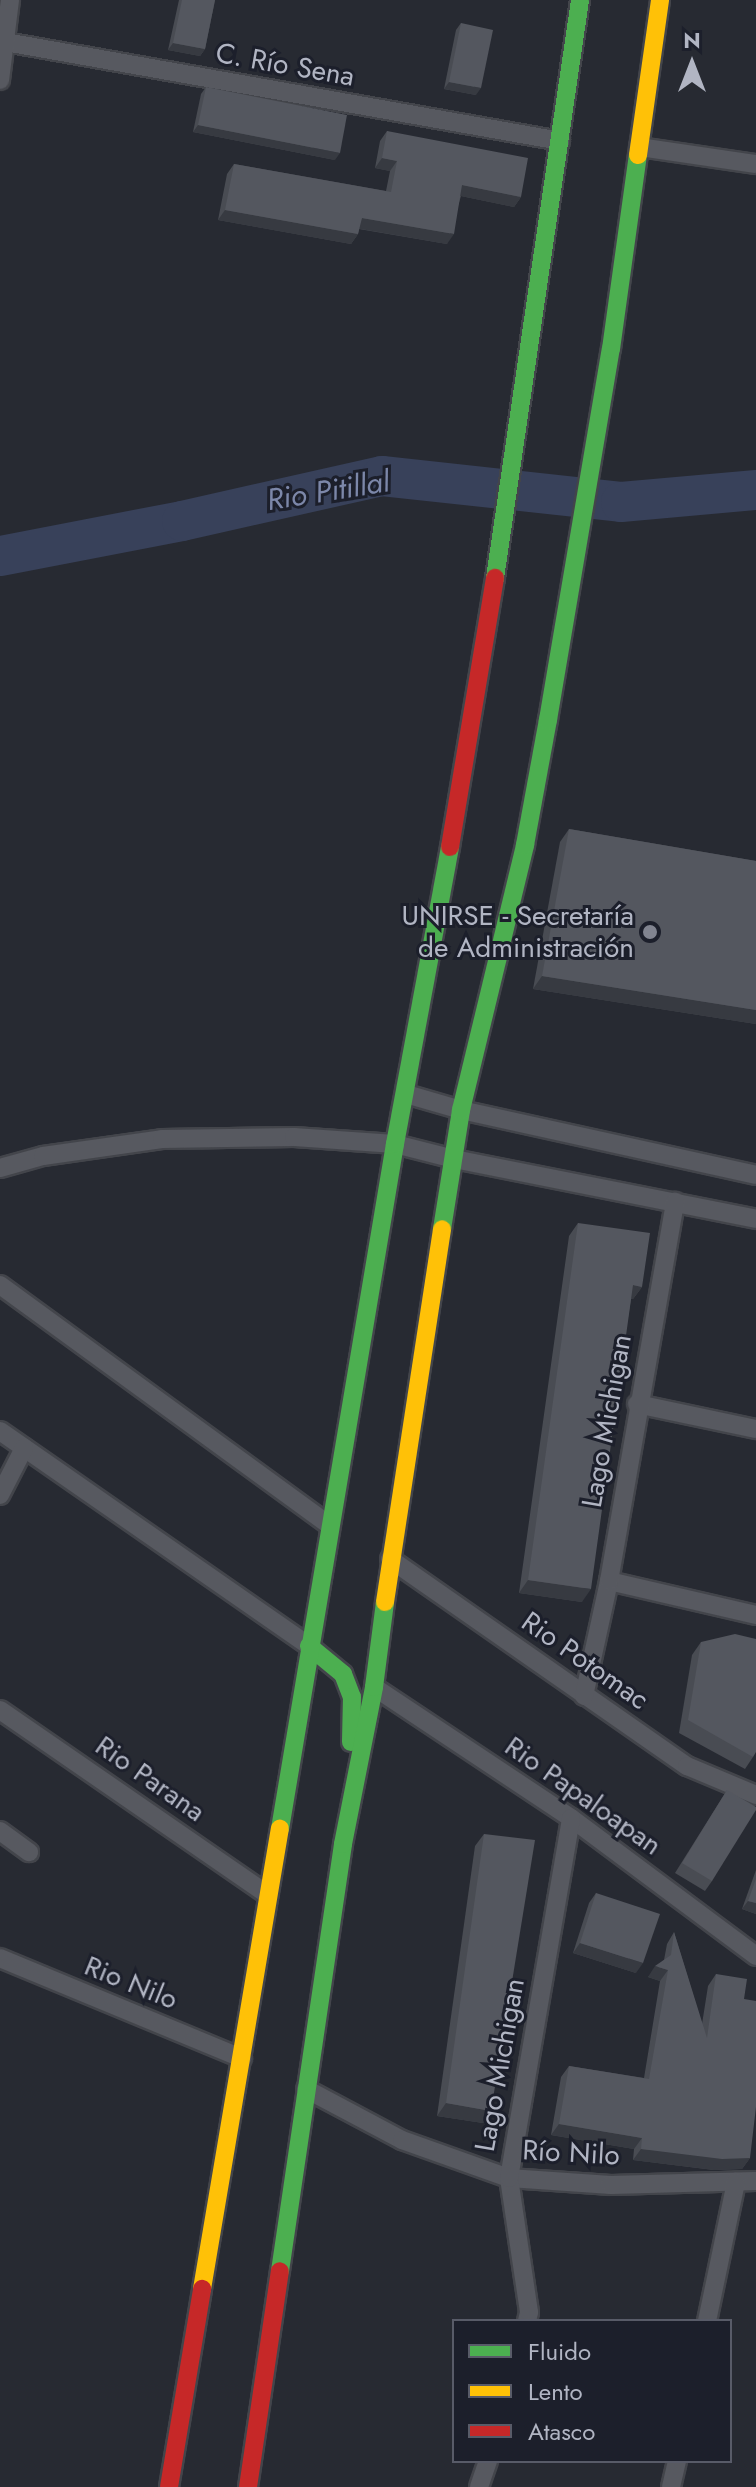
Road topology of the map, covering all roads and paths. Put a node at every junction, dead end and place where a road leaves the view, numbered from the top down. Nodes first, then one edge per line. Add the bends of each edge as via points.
1 (10, 0) edge
2 (580, 0) edge
3 (660, 0) edge
4 (2, 41) edge
5 (0, 80) edge
6 (560, 141) junction
7 (639, 147) junction
8 (756, 164) edge
9 (406, 1094) junction
10 (461, 1110) junction
11 (395, 1144) junction
12 (454, 1159) junction
13 (0, 1168) edge
14 (756, 1175) edge
15 (675, 1202) junction
16 (756, 1219) edge
17 (0, 1285) edge
18 (637, 1404) junction
19 (756, 1429) edge
20 (0, 1431) edge
21 (24, 1448) junction
22 (0, 1495) edge
23 (330, 1526) junction
24 (390, 1559) junction
25 (609, 1581) junction
26 (756, 1615) edge
27 (309, 1646) junction
28 (374, 1687) junction
29 (584, 1696) junction
30 (0, 1710) edge
31 (756, 1795) edge
32 (571, 1818) junction
33 (0, 1831) edge
34 (343, 1844) junction
35 (29, 1852) dead end
36 (267, 1894) junction
37 (756, 1956) edge
38 (0, 1958) edge
39 (242, 2058) junction
40 (306, 2089) junction
41 (509, 2178) junction
42 (756, 2181) edge
43 (736, 2182) junction
44 (527, 2319) edge
45 (707, 2319) edge
46 (487, 2463) edge
47 (677, 2463) edge
48 (169, 2487) edge
49 (249, 2487) edge
50 (479, 2487) edge
51 (671, 2487) edge

1 - 4 street
2 - 6 street
3 - 7 street
4 - 5 street
4 - 6 street, C. Río Sena
6 - 9 street via 474,718
7 - 8 street
7 - 10 street via 611,349 525,845
9 - 10 street
9 - 11 street
10 - 12 street
10 - 14 street
11 - 12 street
11 - 13 street via 294,1137 162,1139 43,1156
11 - 23 street
12 - 15 street
12 - 24 street
15 - 16 street
15 - 18 street, Lago Michigan
17 - 23 street
18 - 19 street
18 - 25 street, Lago Michigan
20 - 21 street
21 - 22 street
21 - 27 street
23 - 27 street
24 - 28 street
24 - 29 street, Rio Potomac
25 - 26 street
25 - 29 street, Lago Michigan
27 - 34 street via 343,1674 352,1697
27 - 36 street
28 - 32 street, Rio Papaloapan
28 - 34 street
29 - 31 street, Rio Potomac via 687,1766
30 - 36 street, Rio Parana
32 - 37 street, Rio Papaloapan
32 - 41 street, Lago Michigan
33 - 35 street
34 - 40 street
36 - 39 street
38 - 39 street, Rio Nilo
39 - 48 street
40 - 41 street, Río Nilo via 402,2140
40 - 49 street
41 - 43 street, Río Nilo via 611,2185
41 - 44 street, Lago Michigan
42 - 43 street, Río Nilo
43 - 45 street
46 - 50 street
47 - 51 street

